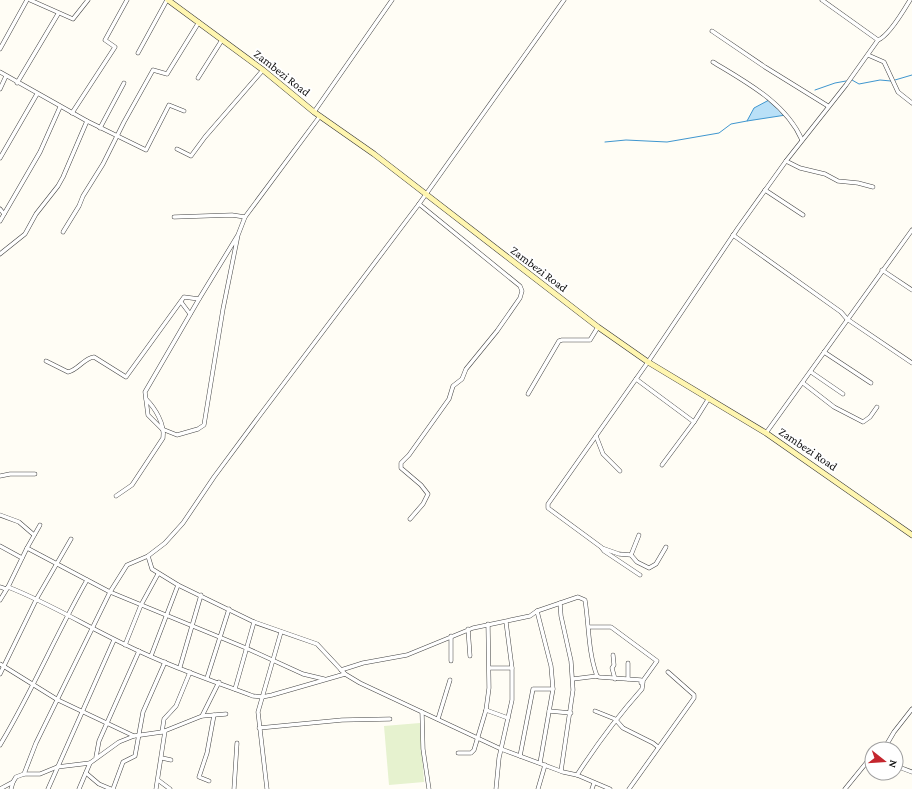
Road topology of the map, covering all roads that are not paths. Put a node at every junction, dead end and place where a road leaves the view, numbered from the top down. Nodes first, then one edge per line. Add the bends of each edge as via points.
1 (27, 0) edge
2 (30, 0) edge
3 (88, 0) edge
4 (127, 0) edge
5 (168, 0) edge
6 (392, 0) edge
7 (564, 0) edge
8 (822, 0) edge
9 (910, 0) edge
10 (58, 14) junction
11 (200, 22) junction
12 (712, 31) dead end
13 (222, 40) junction
14 (878, 40) junction
15 (0, 49) edge
16 (138, 53) dead end
17 (868, 55) junction
18 (713, 62) dead end
19 (263, 70) junction
20 (0, 72) edge
21 (6, 76) junction
22 (198, 78) dead end
23 (17, 83) junction
24 (124, 83) dead end
25 (0, 89) edge
26 (37, 94) junction
27 (912, 103) edge
28 (60, 106) junction
29 (828, 106) junction
30 (184, 111) dead end
31 (314, 112) junction
32 (72, 113) junction
33 (320, 116) junction
34 (87, 121) junction
35 (100, 128) junction
36 (117, 136) junction
37 (802, 140) junction
38 (177, 149) dead end
39 (0, 158) edge
40 (786, 161) junction
41 (873, 187) dead end
42 (765, 190) junction
43 (426, 194) junction
44 (419, 204) junction
45 (0, 209) edge
46 (4, 214) junction
47 (803, 215) dead end
48 (174, 216) dead end
49 (245, 217) junction
50 (0, 221) edge
51 (912, 230) edge
52 (63, 232) dead end
53 (238, 235) junction
54 (733, 236) junction
55 (0, 254) edge
56 (882, 270) junction
57 (912, 290) edge
58 (199, 299) junction
59 (181, 302) junction
60 (190, 314) junction
61 (847, 319) junction
62 (598, 327) junction
63 (824, 352) junction
64 (46, 361) dead end
65 (648, 362) junction
66 (912, 363) edge
67 (810, 372) junction
68 (636, 379) junction
69 (803, 383) junction
70 (871, 383) dead end
71 (528, 394) dead end
72 (843, 394) dead end
73 (709, 398) junction
74 (146, 399) junction
75 (877, 407) dead end
76 (694, 422) junction
77 (162, 429) junction
78 (766, 433) junction
79 (596, 436) junction
80 (662, 465) dead end
81 (620, 471) dead end
82 (35, 474) dead end
83 (0, 476) edge
84 (116, 496) dead end
85 (0, 515) edge
86 (410, 519) dead end
87 (40, 525) dead end
88 (34, 535) junction
89 (639, 535) dead end
90 (912, 535) edge
91 (71, 539) dead end
92 (0, 546) edge
93 (601, 547) junction
94 (666, 547) dead end
95 (27, 548) junction
96 (631, 555) junction
97 (148, 556) junction
98 (22, 558) junction
99 (56, 563) junction
100 (158, 574) junction
101 (640, 575) dead end
102 (87, 580) junction
103 (178, 585) junction
104 (0, 587) edge
105 (7, 588) junction
106 (110, 592) junction
107 (201, 595) junction
108 (36, 598) junction
109 (0, 600) edge
110 (560, 603) junction
111 (141, 605) junction
112 (228, 609) junction
113 (537, 611) junction
114 (66, 616) junction
115 (166, 616) junction
116 (254, 622) junction
117 (506, 622) junction
118 (488, 624) junction
119 (193, 627) junction
120 (589, 627) junction
121 (91, 629) junction
122 (468, 629) junction
123 (281, 632) junction
124 (219, 636) junction
125 (451, 636) junction
126 (114, 640) junction
127 (125, 645) junction
128 (246, 648) junction
129 (139, 651) junction
130 (613, 654) dead end
131 (151, 656) junction
132 (470, 656) dead end
133 (274, 660) junction
134 (451, 661) dead end
135 (165, 662) junction
136 (628, 663) dead end
137 (2, 664) edge
138 (180, 668) junction
139 (490, 668) junction
140 (512, 668) junction
141 (341, 670) junction
142 (190, 672) junction
143 (668, 672) dead end
144 (0, 674) edge
145 (345, 674) junction
146 (597, 676) junction
147 (207, 678) junction
148 (324, 679) junction
149 (573, 679) junction
150 (615, 679) junction
151 (628, 679) junction
152 (450, 680) dead end
153 (219, 682) junction
154 (641, 683) junction
155 (34, 684) junction
156 (235, 689) junction
157 (553, 689) junction
158 (262, 697) junction
159 (58, 700) junction
160 (912, 709) edge
161 (82, 710) junction
162 (486, 710) junction
163 (595, 710) dead end
164 (549, 711) junction
165 (422, 712) junction
166 (570, 713) junction
167 (226, 714) dead end
168 (214, 715) junction
169 (202, 716) junction
170 (508, 718) junction
171 (390, 719) dead end
172 (438, 719) junction
173 (615, 719) junction
174 (106, 724) junction
175 (259, 728) junction
176 (164, 732) junction
177 (140, 735) junction
178 (134, 736) junction
179 (478, 738) junction
180 (889, 741) edge
181 (237, 742) dead end
182 (0, 746) edge
183 (658, 747) junction
184 (501, 749) junction
185 (458, 753) dead end
186 (520, 756) junction
187 (96, 757) junction
188 (162, 758) junction
189 (171, 760) dead end
190 (90, 763) junction
191 (540, 763) junction
192 (545, 766) junction
193 (864, 766) edge
194 (57, 767) junction
195 (561, 771) junction
196 (86, 773) junction
197 (24, 774) junction
198 (577, 775) junction
199 (158, 780) junction
200 (209, 781) dead end
201 (13, 782) junction
202 (594, 783) junction
203 (0, 789) edge
204 (11, 789) edge
205 (48, 789) edge
206 (79, 789) edge
207 (112, 789) edge
208 (156, 789) edge
209 (170, 789) edge
210 (234, 789) edge
211 (267, 789) edge
212 (429, 789) edge
213 (496, 789) edge
214 (538, 789) edge
215 (592, 789) edge
216 (610, 789) edge
217 (629, 789) edge
218 (845, 789) edge

1 - 15 street
2 - 10 street
3 - 10 street via 73,19
4 - 32 street via 105,40 115,47
5 - 11 main road, Zambezi Road
5 - 16 street
6 - 31 street
7 - 43 street
8 - 14 street
9 - 14 street via 883,38
10 - 23 street
11 - 13 main road, Zambezi Road
11 - 36 street via 167,74 153,70
12 - 29 street
13 - 19 main road, Zambezi Road
13 - 22 street
14 - 17 street
17 - 27 street via 884,62 898,92
17 - 29 street
18 - 37 street via 769,100 791,121
19 - 31 main road, Zambezi Road
19 - 38 street via 191,156
20 - 21 street
21 - 23 street
21 - 25 street
23 - 26 street
24 - 35 street
26 - 28 street
26 - 39 street
28 - 32 street
28 - 46 street via 40,152
29 - 37 street
30 - 36 street via 169,105 146,150
31 - 33 main road, Zambezi Road
32 - 34 street
33 - 43 main road, Zambezi Road
33 - 49 street
34 - 35 street
34 - 55 street via 63,177 25,234
35 - 36 street
36 - 52 street via 104,164
37 - 40 street
40 - 41 street via 838,181
40 - 42 street
42 - 47 street
42 - 54 street
43 - 44 street
43 - 62 main road, Zambezi Road
44 - 86 street via 501,269 520,286 522,291 520,298 497,331 466,369 462,379 453,386 448,399 401,463 401,468 428,494
44 - 97 street via 214,477 183,523 165,543
45 - 46 street
46 - 50 street
48 - 49 street
49 - 53 street
51 - 56 street
53 - 58 street
53 - 77 street via 204,425 177,435
54 - 61 street via 841,312
54 - 65 street
56 - 57 street
56 - 61 street
58 - 59 street via 184,297
58 - 60 street
59 - 60 street
59 - 64 street via 126,377 94,357 68,372
60 - 74 street via 149,386
61 - 63 street
61 - 66 street
62 - 65 main road, Zambezi Road
62 - 71 street via 590,340 559,341
63 - 67 street
63 - 70 street
65 - 68 street
65 - 73 main road, Zambezi Road
67 - 69 street
67 - 72 street
68 - 76 street
68 - 79 street
69 - 75 street via 834,407 863,422
69 - 78 street
73 - 76 street
73 - 78 main road, Zambezi Road
74 - 77 street via 156,413
74 - 77 street via 148,414
76 - 80 street
77 - 84 street via 163,438 152,456 132,485
78 - 90 main road, Zambezi Road
79 - 81 street via 603,454
79 - 93 street via 547,506
82 - 83 street
85 - 88 street via 19,522
87 - 88 street
88 - 95 street
89 - 96 street
91 - 99 street
92 - 98 street
93 - 96 street via 619,554
93 - 101 street
94 - 96 street via 652,568 644,567
95 - 98 street
95 - 99 street
97 - 100 street via 150,567
97 - 106 street via 127,565
98 - 105 street
99 - 102 street
99 - 108 street
100 - 103 street
100 - 111 street
102 - 106 street
102 - 114 street
103 - 107 street
103 - 115 street
104 - 105 street
105 - 108 street
105 - 109 street
106 - 111 street
106 - 121 street
107 - 112 street
107 - 119 street
108 - 114 street
108 - 137 street
110 - 113 street
110 - 120 street via 578,596 583,598
110 - 149 street
111 - 115 street
111 - 127 street
112 - 116 street
112 - 124 street
113 - 117 street via 530,616
113 - 157 street
114 - 121 street
114 - 155 street
115 - 119 street
115 - 131 street
116 - 123 street
116 - 128 street
117 - 118 street
117 - 140 street
118 - 122 street
118 - 139 street
119 - 124 street
119 - 138 street
120 - 146 street via 588,634
120 - 154 street via 611,627 657,661
121 - 126 street
121 - 159 street
122 - 125 street
122 - 132 street
123 - 133 street
123 - 141 street via 318,644
124 - 128 street
124 - 147 street
125 - 134 street
125 - 141 street via 408,654
126 - 127 street
126 - 161 street
127 - 129 street
128 - 133 street
128 - 156 street
129 - 131 street
129 - 174 street
130 - 150 street via 612,668
131 - 135 street
133 - 148 street via 303,674
133 - 158 street
135 - 138 street
135 - 177 street via 143,712
136 - 151 street
137 - 144 street
137 - 155 street
138 - 142 street
139 - 140 street
139 - 162 street
140 - 170 street via 512,700
141 - 145 street
142 - 147 street
142 - 176 street via 176,706 164,719
143 - 183 street via 694,695 694,698
145 - 148 street
145 - 165 street
146 - 149 street
146 - 150 street
147 - 153 street
148 - 158 street
149 - 166 street
150 - 151 street
151 - 154 street via 641,680
152 - 172 street
153 - 156 street
153 - 169 street
154 - 173 street via 644,684 642,689
155 - 159 street
155 - 182 street
156 - 158 street
157 - 164 street
157 - 186 street via 533,689
158 - 175 street via 258,712
159 - 161 street
159 - 197 street
160 - 180 street
161 - 174 street
161 - 194 street
162 - 170 street
162 - 179 street
163 - 173 street
164 - 166 street
164 - 191 street
165 - 172 street
165 - 212 street via 423,749
166 - 195 street
167 - 168 street
168 - 169 street
168 - 200 street via 208,749 199,777
169 - 176 street
170 - 184 street
171 - 175 street via 342,720
172 - 179 street
173 - 183 street via 623,728
173 - 198 street
174 - 178 street
174 - 187 street via 99,740
175 - 211 street
176 - 177 street
176 - 188 street
177 - 178 street
177 - 207 street via 135,756 123,762
178 - 187 street via 119,742
179 - 184 street
179 - 185 street via 472,752
181 - 210 street
183 - 217 street
184 - 186 street
184 - 213 street
186 - 191 street
187 - 190 street
188 - 189 street
188 - 199 street
190 - 194 street
190 - 196 street
191 - 192 street
192 - 195 street
192 - 214 street
193 - 218 street
194 - 197 street via 40,774
194 - 205 street
195 - 198 street
196 - 206 street
196 - 207 street via 99,784
197 - 201 street via 16,777
198 - 202 street
199 - 208 street
199 - 209 street
201 - 203 street
201 - 204 street
202 - 215 street
202 - 216 street

